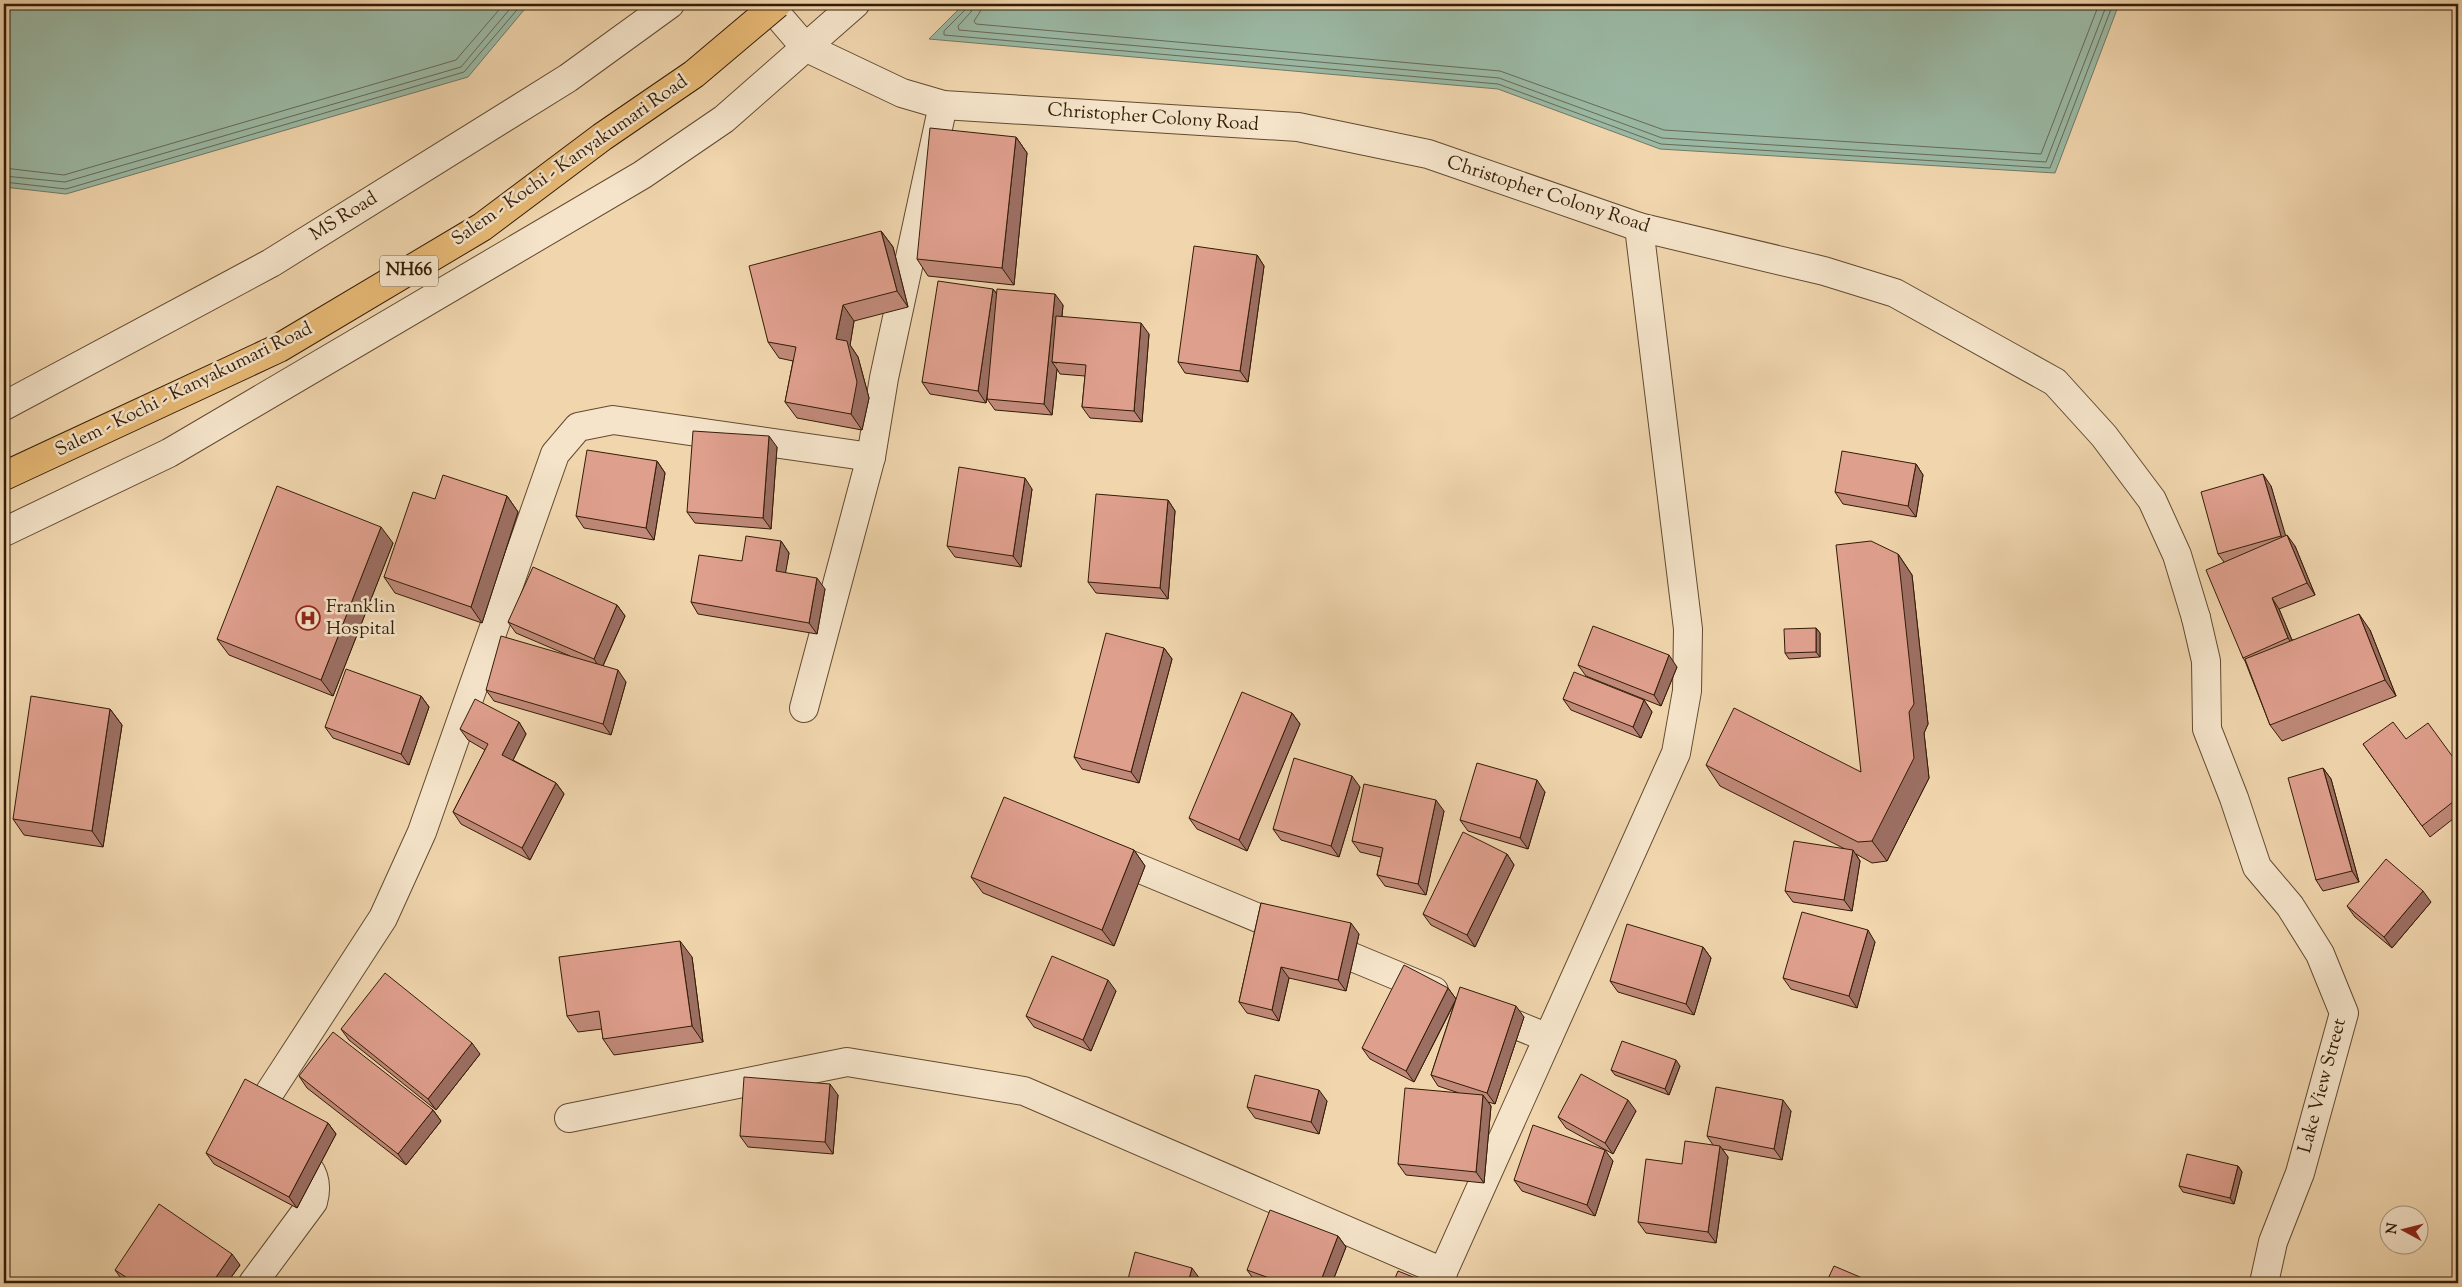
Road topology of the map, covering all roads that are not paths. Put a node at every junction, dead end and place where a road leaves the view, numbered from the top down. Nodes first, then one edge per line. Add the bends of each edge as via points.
1 (670, 4) edge
2 (768, 4) edge
3 (777, 4) edge
4 (855, 4) edge
5 (805, 47) junction
6 (943, 105) junction
7 (1639, 227) junction
8 (4, 406) edge
9 (871, 457) junction
10 (4, 476) edge
11 (4, 532) edge
12 (2196, 618) joint
13 (804, 708) dead end
14 (1082, 845) edge
15 (1548, 1038) junction
16 (569, 1118) dead end
17 (1441, 1277) edge
18 (253, 1283) edge
19 (2264, 1283) edge

1 - 8 street, MS Road via 568,78 270,263
2 - 5 street, Christopher Colony Road
3 - 10 highway, Salem - Kochi - Kanyakumari Road / NH66, bridge via 694,74 602,137 482,227 279,348
4 - 5 street
5 - 6 street, Christopher Colony Road via 902,93
5 - 11 street via 724,119 642,175 169,453
6 - 7 street, Christopher Colony Road via 1298,127 1428,154
6 - 9 street via 884,378
7 - 12 street, Christopher Colony Road via 1824,271 1895,293 2055,382 2104,436 2152,500 2177,555
7 - 15 street via 1688,628 1687,691 1676,753
9 - 13 street
9 - 18 street via 613,420 578,427 555,454 418,841 383,918 266,1098 260,1118 263,1130 305,1164 314,1174 317,1189 313,1202
12 - 19 street, Lake View Street via 2206,661 2207,729 2257,867 2290,906 2320,954 2344,1013 2300,1173 2273,1242
14 - 15 street
15 - 17 street
16 - 17 street via 846,1062 1024,1091

